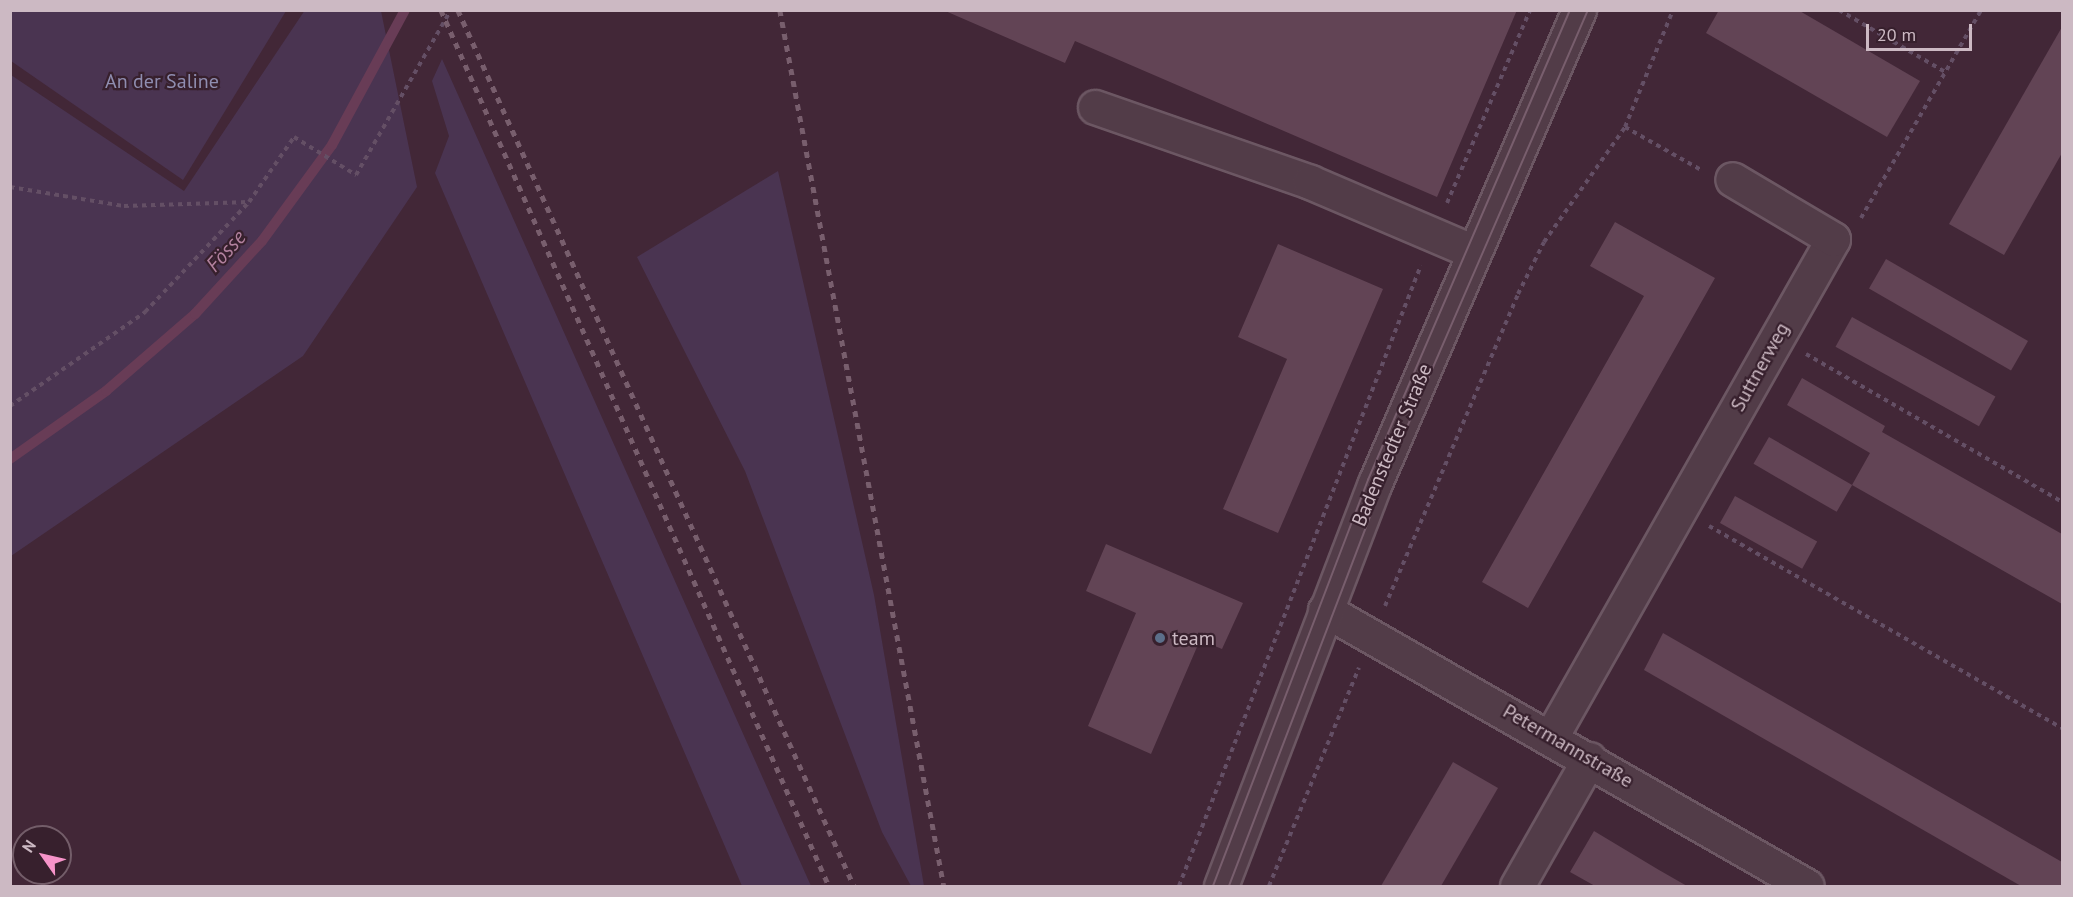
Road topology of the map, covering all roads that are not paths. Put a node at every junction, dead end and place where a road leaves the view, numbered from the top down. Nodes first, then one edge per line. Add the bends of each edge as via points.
1 (1580, 10) edge
2 (1095, 107) dead end
3 (1732, 179) road end
4 (1474, 252) junction
5 (1325, 610) junction
6 (1552, 735) junction
7 (1589, 759) junction
8 (1221, 886) edge
9 (1516, 886) edge
10 (1807, 886) edge

1 - 4 street, Badenstedter Straße
2 - 4 street via 1310,182
3 - 6 street, Suttnerweg via 1833,239
4 - 5 street, Badenstedter Straße
5 - 6 street, Petermannstraße
5 - 8 street, Badenstedter Straße
6 - 7 street, Petermannstraße
7 - 9 street
7 - 10 street, Petermannstraße

